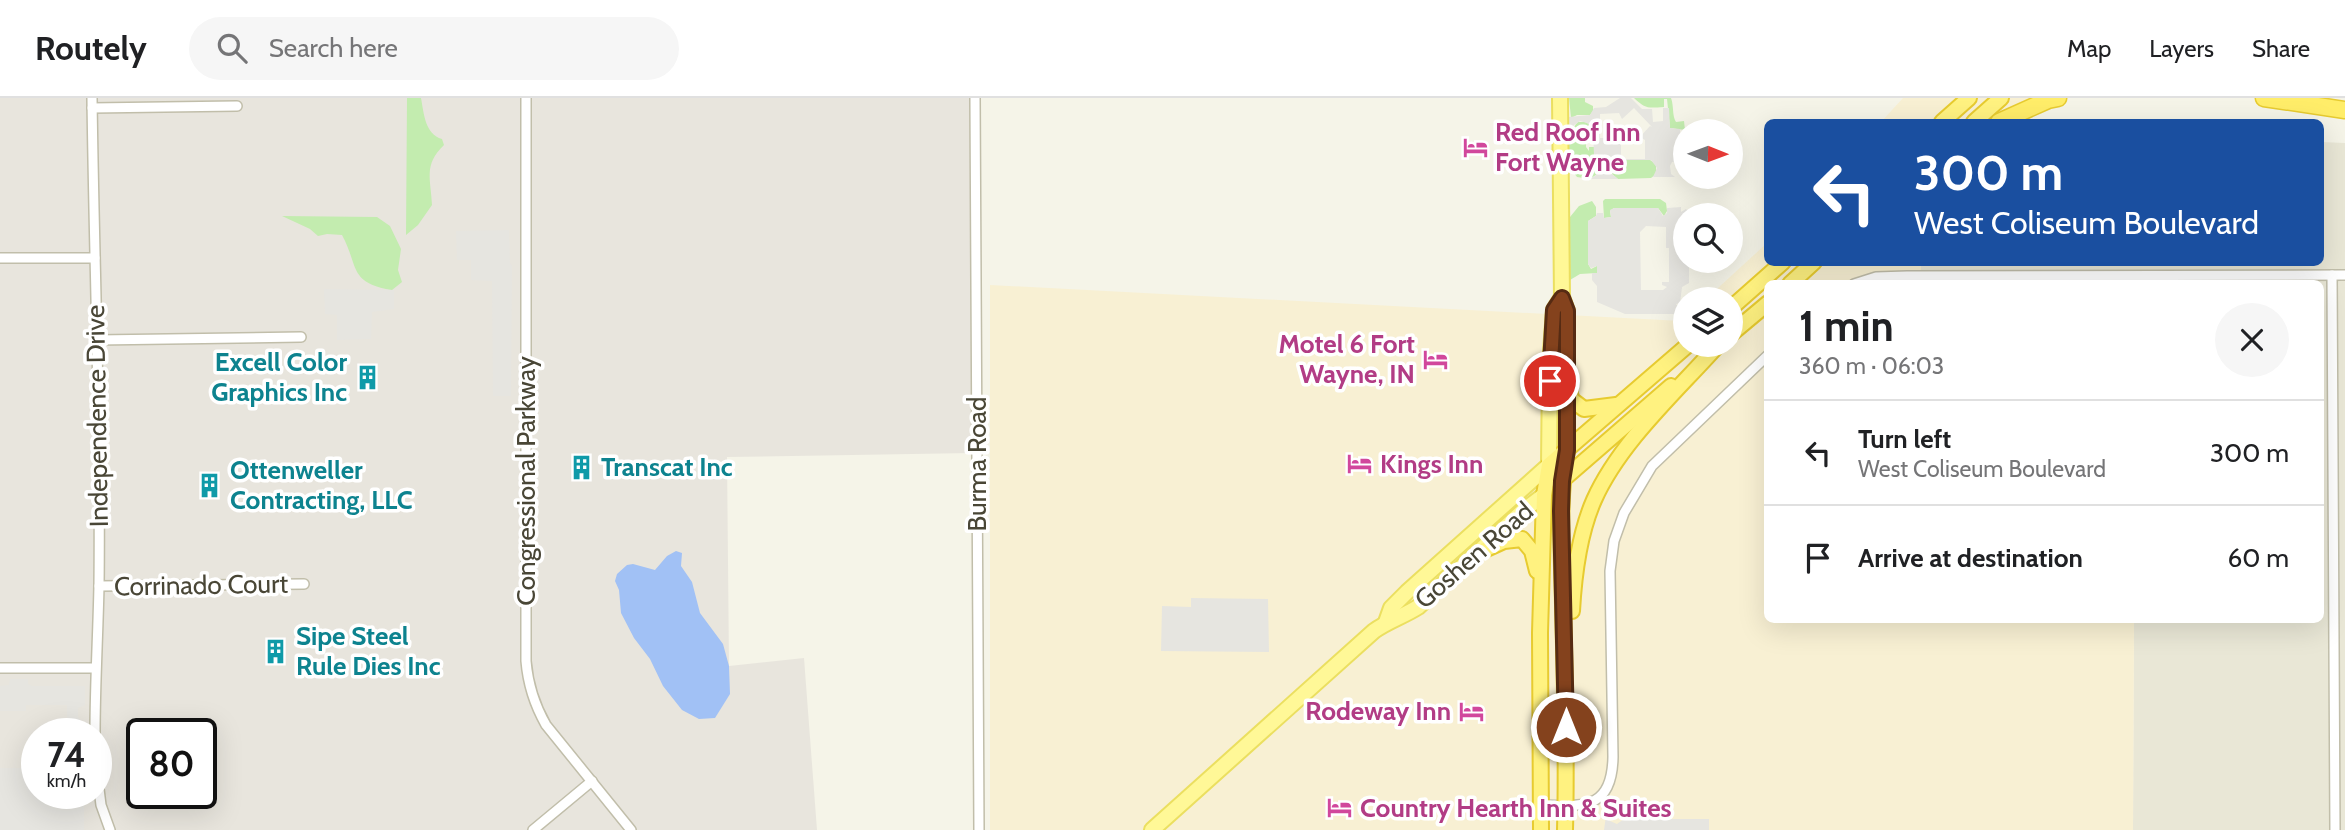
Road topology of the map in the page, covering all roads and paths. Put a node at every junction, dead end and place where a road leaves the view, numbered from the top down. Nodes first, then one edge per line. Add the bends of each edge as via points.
1 (526, 98) edge
2 (975, 98) edge
3 (1560, 98) edge
4 (1969, 98) edge
5 (2001, 98) edge
6 (2058, 98) edge
7 (2264, 98) edge
8 (92, 103) edge
9 (237, 106) dead end
10 (2345, 110) edge
11 (1945, 119) edge
12 (1977, 119) edge
13 (2005, 119) edge
14 (0, 258) edge
15 (95, 258) junction
16 (1778, 266) edge
17 (1810, 266) edge
18 (2332, 275) junction
19 (2345, 275) edge
20 (1794, 280) edge
21 (1867, 280) edge
22 (1743, 297) edge
23 (1562, 298) junction
24 (1764, 306) edge
25 (1743, 324) edge
26 (301, 337) dead end
27 (97, 340) junction
28 (1674, 357) edge
29 (1704, 357) edge
30 (1707, 357) edge
31 (1764, 359) edge
32 (1567, 386) junction
33 (1621, 404) junction
34 (1567, 450) junction
35 (1549, 465) junction
36 (1562, 481) junction
37 (1544, 495) junction
38 (1482, 551) junction
39 (304, 584) dead end
40 (99, 586) junction
41 (1542, 591) junction
42 (1386, 622) junction
43 (0, 668) edge
44 (95, 668) junction
45 (1566, 675) junction
46 (96, 718) edge
47 (592, 781) junction
48 (1541, 805) junction
49 (1566, 806) junction
50 (102, 809) edge
51 (110, 830) edge
52 (533, 830) edge
53 (631, 830) edge
54 (979, 830) edge
55 (1153, 830) edge
56 (1541, 830) edge
57 (1565, 830) edge
58 (2335, 830) edge

1 - 47 street, Congressional Parkway via 527,673 546,725
2 - 54 street, Burma Road
3 - 23 main road
4 - 11 highway
5 - 12 highway
6 - 13 highway
7 - 10 highway
8 - 9 street
8 - 15 street, Independence Drive
14 - 15 street
15 - 27 street, Independence Drive
16 - 22 highway
17 - 20 highway
18 - 19 street
18 - 21 street via 1907,275
18 - 58 street
23 - 32 main road via 1567,311
23 - 35 main road via 1554,310
24 - 25 highway
26 - 27 street
27 - 40 street, Independence Drive
28 - 33 highway
29 - 36 highway, Goshen Road
30 - 45 highway via 1623,452 1594,501 1575,580
31 - 49 street via 1659,457 1624,513 1614,544 1609,596 1612,775 1608,790 1598,800
32 - 33 highway via 1572,400 1584,410
32 - 34 main road
33 - 34 highway
34 - 35 highway
34 - 36 highway
35 - 37 highway
35 - 42 main road, Goshen Road via 1407,592 1391,608
36 - 37 highway, Goshen Road
36 - 45 highway
37 - 38 main road, Goshen Road
37 - 41 highway
38 - 41 highway via 1522,539 1532,551
38 - 42 main road, Goshen Road via 1418,607 1399,620
39 - 40 street, Corrinado Court
40 - 44 street, Independence Drive
41 - 48 highway
42 - 55 main road, Goshen Road
43 - 44 street
44 - 46 street, Independence Drive
45 - 49 highway
47 - 52 street
47 - 53 street, Congressional Parkway
48 - 49 street
48 - 56 highway
49 - 57 highway
50 - 51 street

